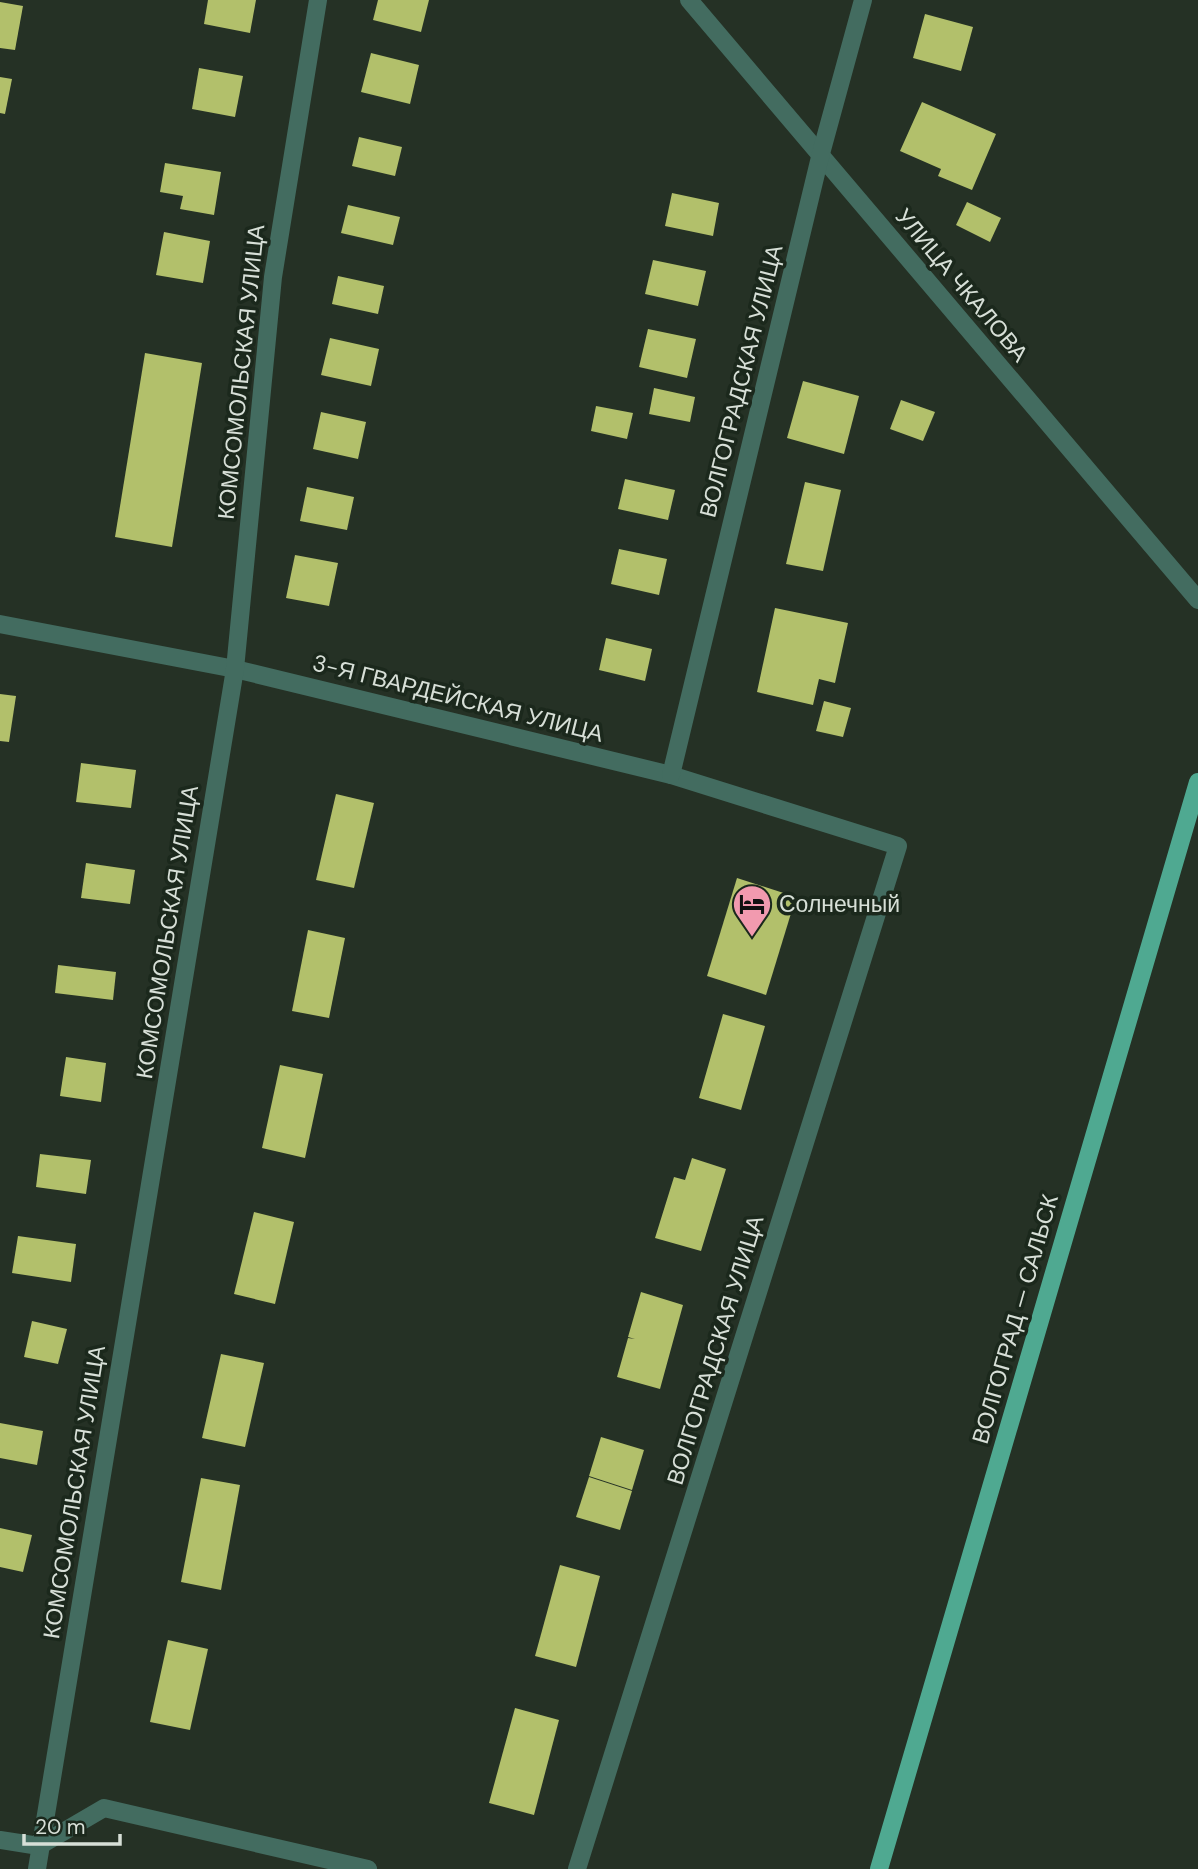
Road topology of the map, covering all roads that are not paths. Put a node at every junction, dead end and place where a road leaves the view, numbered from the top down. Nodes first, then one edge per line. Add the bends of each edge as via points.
1 (318, 0) edge
2 (690, 0) edge
3 (863, 0) edge
4 (820, 157) junction
5 (1198, 600) edge
6 (0, 624) edge
7 (235, 669) junction
8 (671, 775) junction
9 (1198, 782) edge
10 (898, 846) joint
11 (0, 1840) edge
12 (40, 1846) junction
13 (37, 1869) edge
14 (368, 1869) edge
15 (577, 1869) edge
16 (879, 1869) edge

1 - 7 street, КОМСОМОЛЬСКАЯ УЛИЦА via 273,277
2 - 4 street, УЛИЦА ЧКАЛОВА
3 - 4 street, ВОЛГОГРАДСКАЯ УЛИЦА
4 - 5 street, УЛИЦА ЧКАЛОВА
4 - 8 street, ВОЛГОГРАДСКАЯ УЛИЦА
6 - 7 street, 3-Я ГВАРДЕЙСКАЯ УЛИЦА
7 - 8 street, 3-Я ГВАРДЕЙСКАЯ УЛИЦА
7 - 12 street, КОМСОМОЛЬСКАЯ УЛИЦА
8 - 10 street, 3-Я ГВАРДЕЙСКАЯ УЛИЦА
9 - 16 main road, ВОЛГОГРАД — САЛЬСК
10 - 15 street, ВОЛГОГРАДСКАЯ УЛИЦА
11 - 12 street
12 - 13 street, КОМСОМОЛЬСКАЯ УЛИЦА
12 - 14 street via 104,1808

